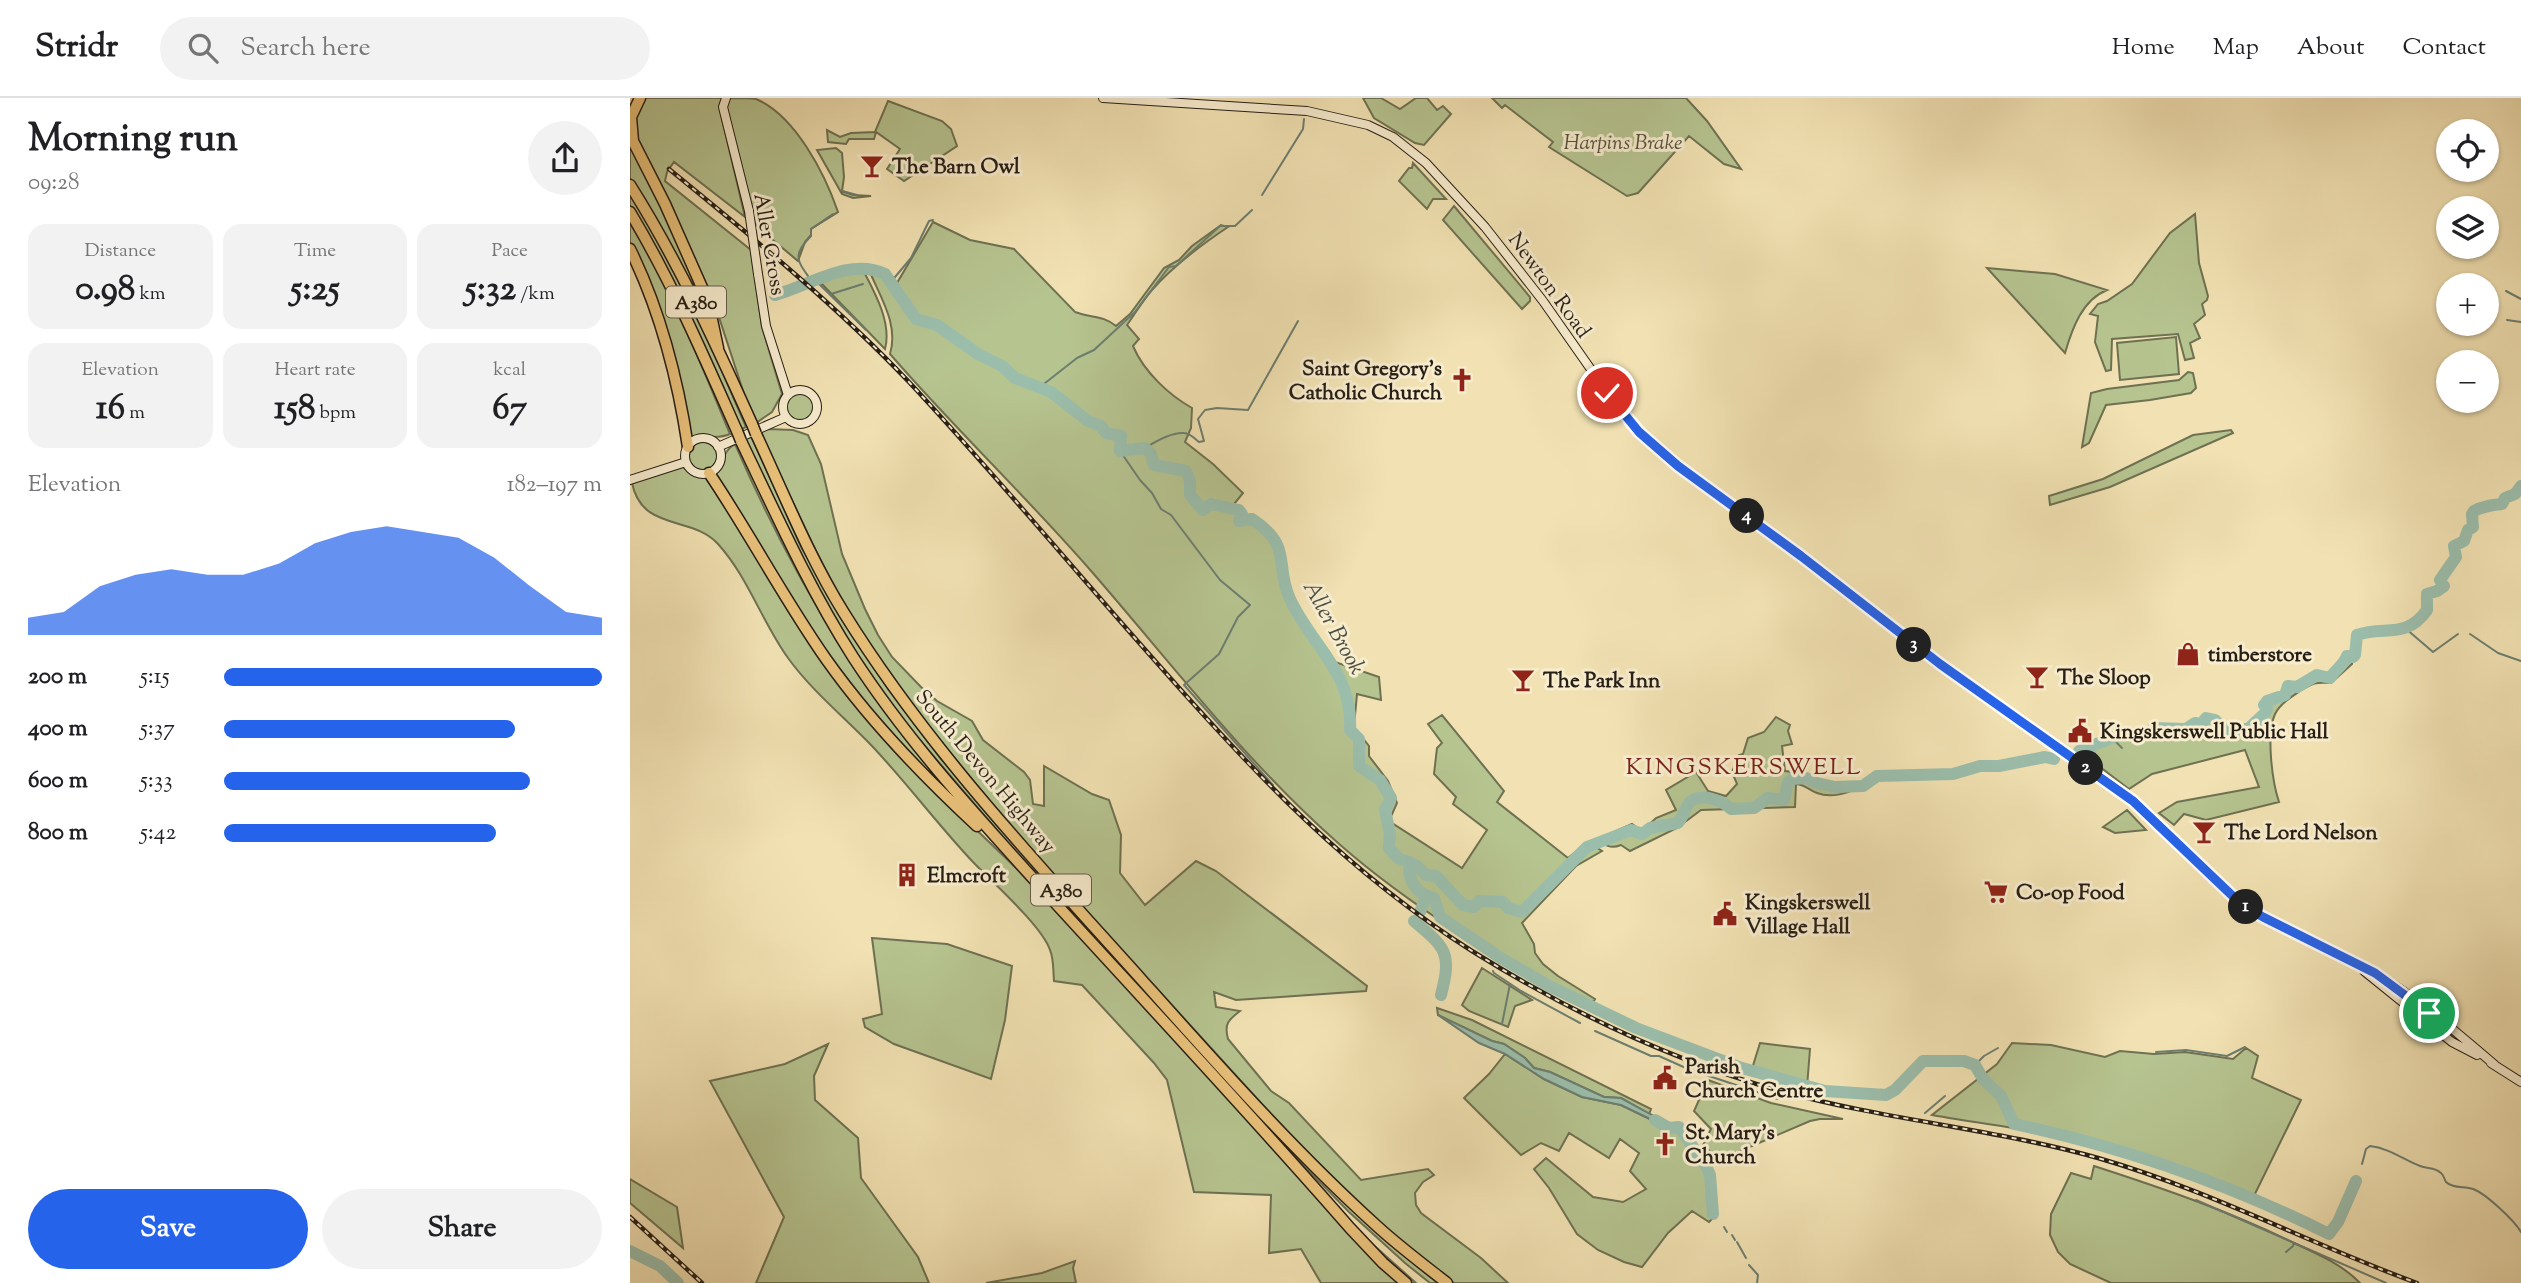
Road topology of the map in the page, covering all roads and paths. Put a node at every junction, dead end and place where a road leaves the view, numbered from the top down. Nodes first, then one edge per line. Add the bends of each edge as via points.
1 (640, 98) edge
2 (726, 98) edge
3 (1103, 98) edge
4 (630, 185) edge
5 (630, 212) edge
6 (630, 249) edge
7 (718, 348) junction
8 (788, 396) junction
9 (786, 416) junction
10 (688, 447) junction
11 (719, 447) junction
12 (686, 462) junction
13 (709, 473) junction
14 (630, 480) edge
15 (1030, 875) junction
16 (2521, 1082) edge
17 (1406, 1283) edge
18 (1447, 1283) edge

1 - 7 highway, A380 via 631,117 633,141 708,301
2 - 8 street, Aller Cross, bridge via 723,107 749,211 766,327
3 - 16 street, Newton Road via 1286,108 1383,130 1415,153 1485,227 1625,418 1678,466 1940,664 2133,801 2241,904 2390,984
4 - 7 highway, South Devon Highway / A380 via 659,231
5 - 15 highway, South Devon Highway / A380 via 686,315 795,556 853,656 904,729
6 - 10 highway, A380 via 667,346
7 - 18 highway, South Devon Highway / A380 via 811,555 890,684 949,762 1171,1013 1329,1182
8 - 9 street, Aller Cross via 783,404
8 - 9 street via 806,391 818,408 803,425
9 - 11 street
10 - 11 street via 702,438
10 - 12 street
11 - 13 street via 720,462
12 - 13 street via 694,472
12 - 14 street
13 - 15 highway, A380 via 827,660 918,769
15 - 17 highway, South Devon Highway / A380 via 1350,1228

